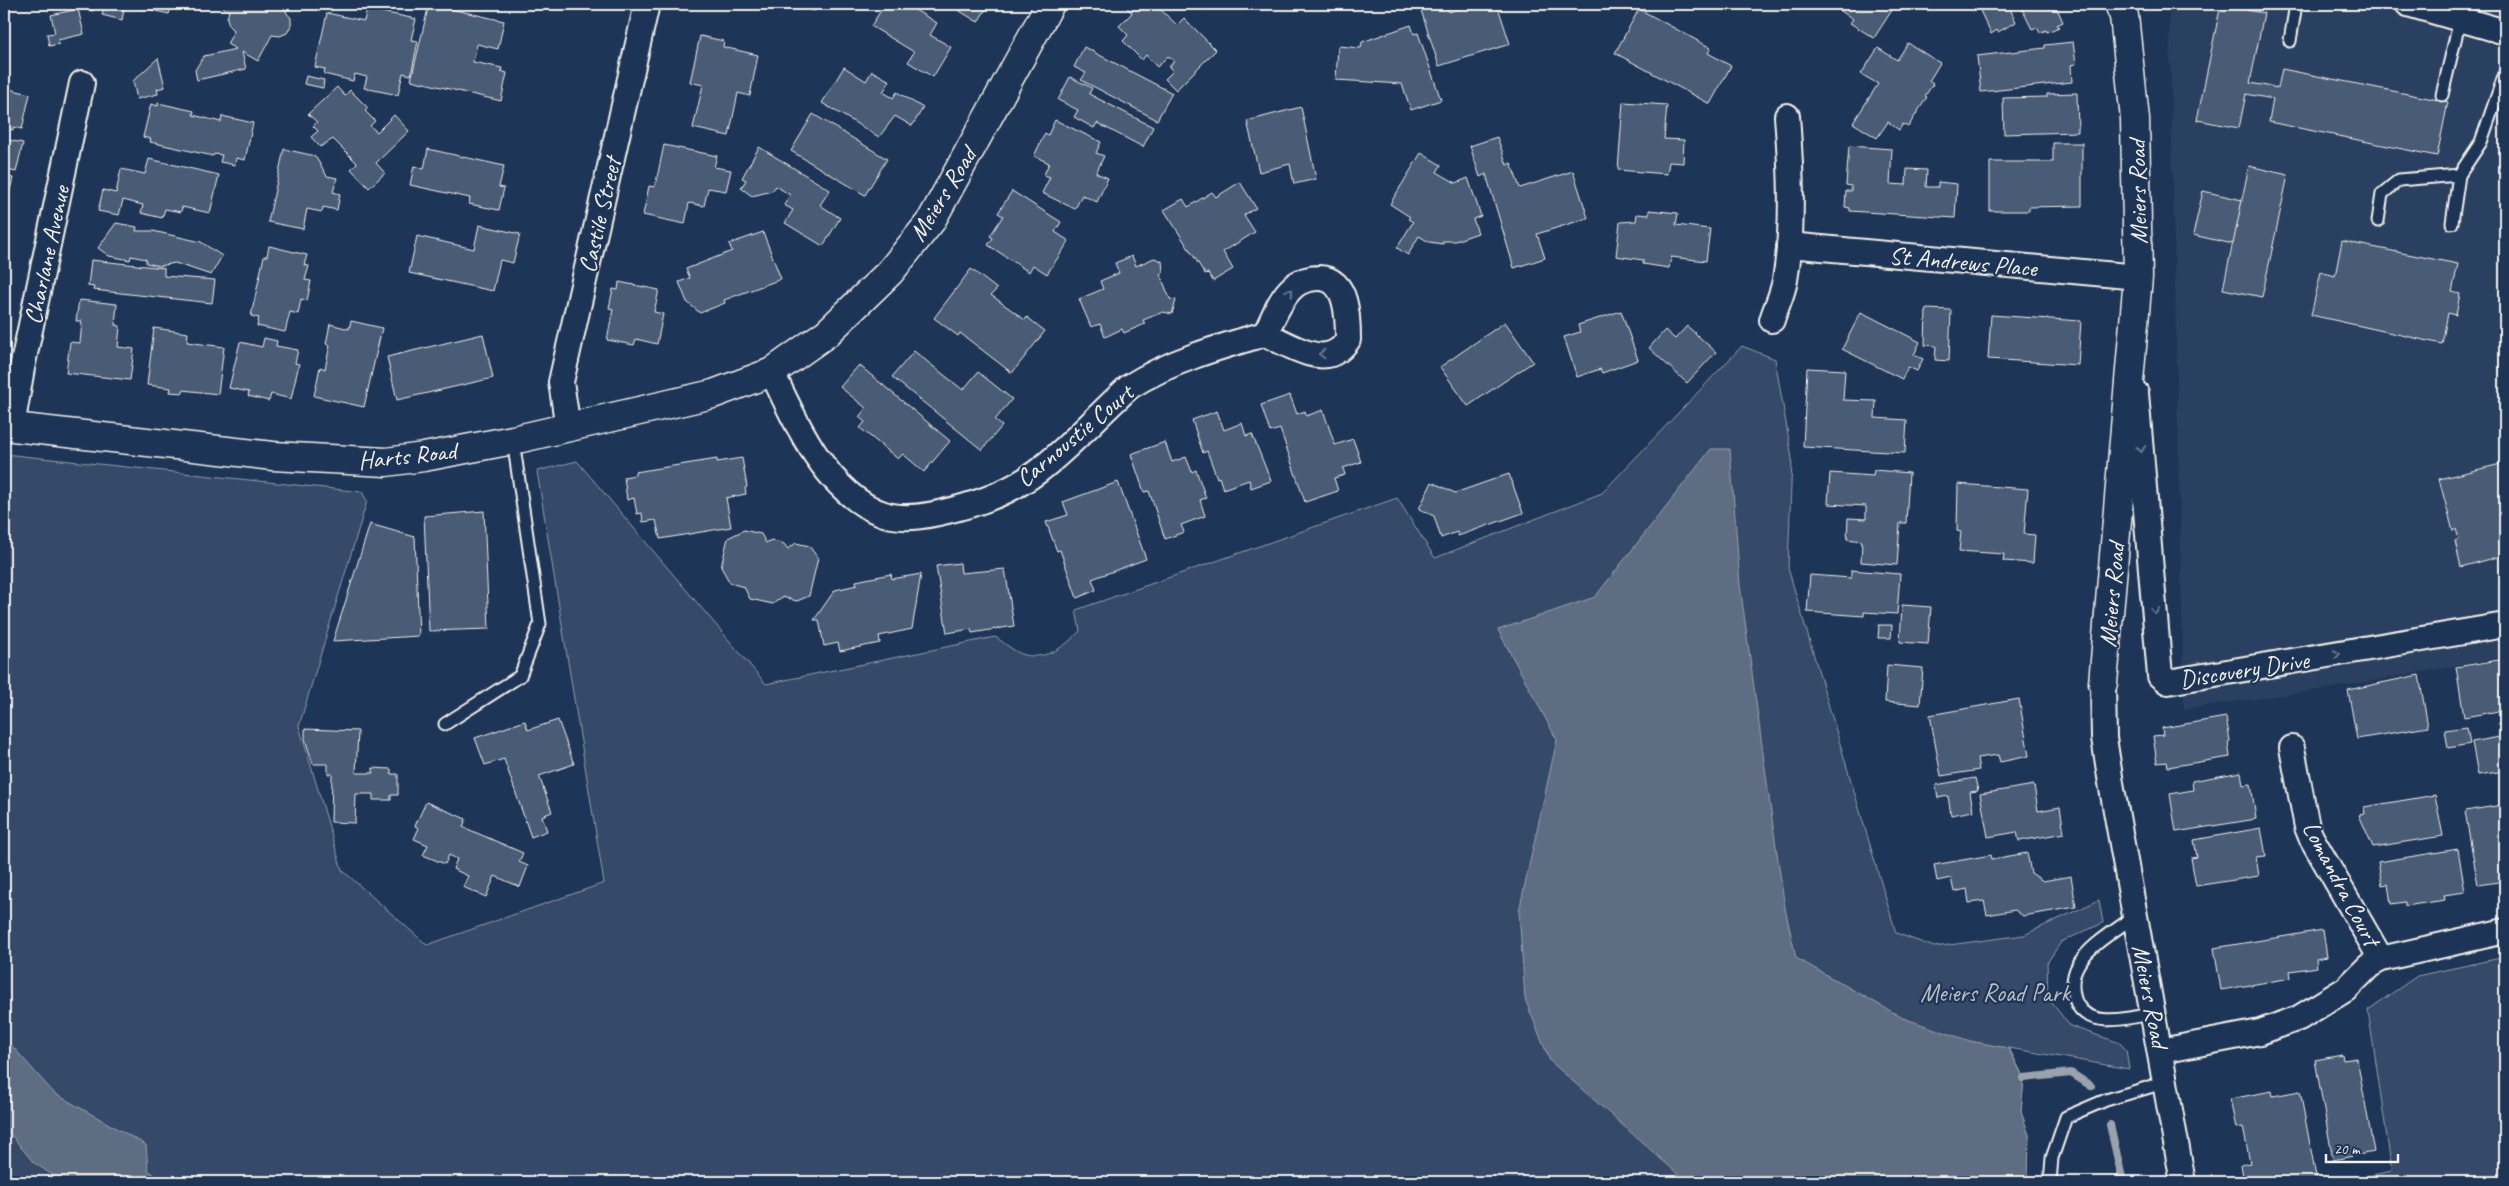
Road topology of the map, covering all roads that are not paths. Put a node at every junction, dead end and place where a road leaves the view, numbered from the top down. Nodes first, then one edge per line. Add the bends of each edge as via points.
1 (647, 4) edge
2 (1050, 4) edge
3 (2119, 4) edge
4 (2296, 4) edge
5 (2408, 4) edge
6 (2460, 19) junction
7 (2505, 32) edge
8 (2290, 42) dead end
9 (2505, 74) edge
10 (82, 83) dead end
11 (2442, 95) dead end
12 (1787, 116) dead end
13 (2458, 175) junction
14 (2378, 221) dead end
15 (2452, 223) dead end
16 (1789, 245) junction
17 (2138, 277) junction
18 (1772, 320) dead end
19 (1265, 334) dead end
20 (2132, 348) junction
21 (772, 372) junction
22 (8, 427) edge
23 (568, 428) junction
24 (514, 440) junction
25 (2505, 625) edge
26 (2103, 683) joint
27 (445, 724) dead end
28 (2292, 748) dead end
29 (2136, 915) junction
30 (2505, 931) edge
31 (2381, 959) junction
32 (2153, 1012) junction
33 (2161, 1051) junction
34 (2152, 1086) dead end
35 (2050, 1182) edge
36 (2183, 1182) edge

1 - 23 street, Castile Street via 561,382
2 - 21 street, Meiers Road via 931,221 890,272 827,333
3 - 17 street, Meiers Road via 2124,16 2136,119
4 - 8 lane
5 - 6 street
6 - 7 street
6 - 11 lane
9 - 13 lane via 2481,142
10 - 22 street, Charlane Avenue
12 - 16 street
13 - 14 lane via 2399,180 2382,194
13 - 15 lane
16 - 17 street, St Andrews Place
16 - 18 street via 1785,281
17 - 20 street, Meiers Road
19 - 21 street, Carnoustie Court via 1146,376 1129,387 1036,472 1003,492 938,514 884,514 852,496 825,468 806,440
20 -> 25 street, Discovery Drive via 2160,676 2168,682
20 - 26 street, Meiers Road
21 - 23 street, Harts Road via 713,394
22 - 24 street, Harts Road via 272,456 347,461 386,462
23 - 24 street, Harts Road
24 - 27 lane via 540,624 520,676
26 - 29 street, Meiers Road via 2104,738
28 - 31 street, Lomandra Court via 2309,832
29 - 32 street, Meiers Road
29 - 32 lane via 2092,949 2078,965 2072,982 2074,996 2084,1013 2102,1019 2123,1020
30 - 31 street
31 - 33 street via 2346,989 2299,1018 2260,1032
32 - 33 street, Meiers Road
33 - 36 street, Meiers Road
34 - 35 lane via 2066,1117 2052,1158

